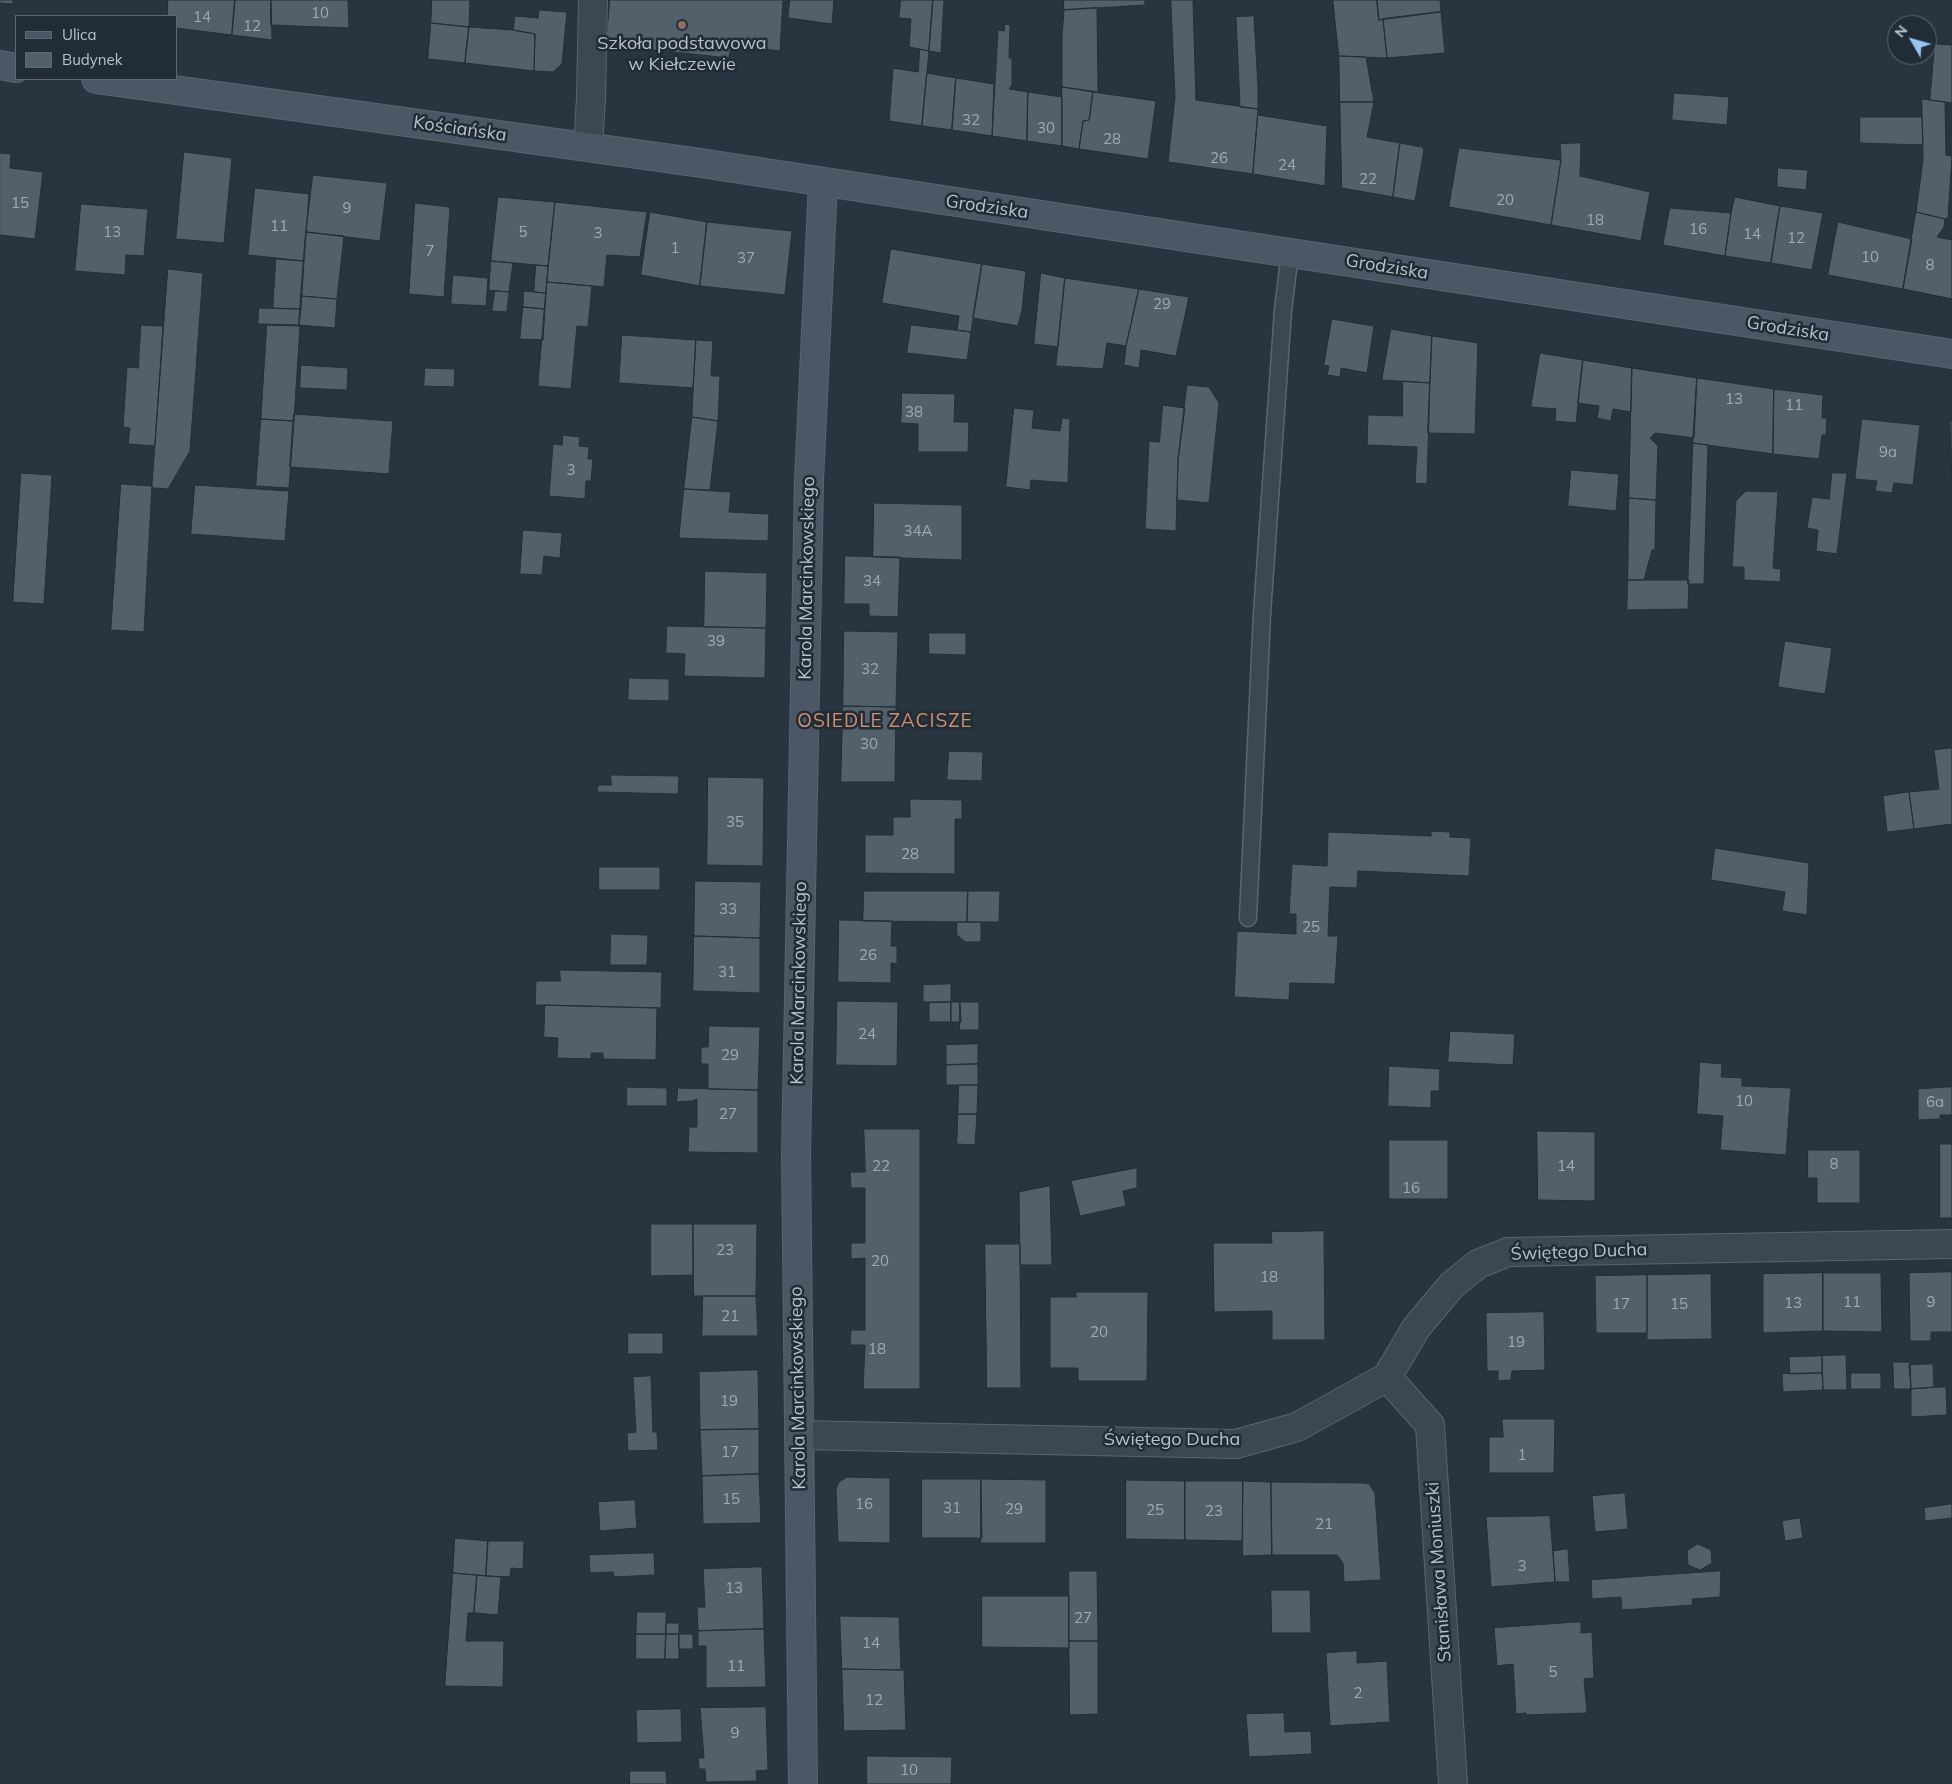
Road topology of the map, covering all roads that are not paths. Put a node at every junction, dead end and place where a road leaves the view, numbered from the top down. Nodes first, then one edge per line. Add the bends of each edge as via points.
1 (592, 0) edge
2 (0, 65) edge
3 (15, 68) edge
4 (103, 80) edge
5 (588, 147) junction
6 (822, 183) junction
7 (1290, 253) junction
8 (1952, 354) edge
9 (1248, 918) dead end
10 (1952, 1244) edge
11 (1388, 1377) junction
12 (799, 1435) junction
13 (803, 1784) edge
14 (1453, 1784) edge

1 - 5 street
2 - 3 main road
4 - 5 main road, Kościańska
5 - 6 main road, Kościańska
6 - 7 main road, Grodziska
6 - 12 main road, Karola Marcinkowskiego via 808,481 796,1153
7 - 8 main road, Grodziska
7 - 9 lane via 1283,310 1262,614
10 - 11 street, Świętego Ducha via 1508,1252 1478,1264 1452,1285 1416,1328
11 - 12 street, Świętego Ducha via 1297,1427 1236,1444
11 - 14 street, Stanisława Moniuszki via 1430,1425
12 - 13 main road, Karola Marcinkowskiego

